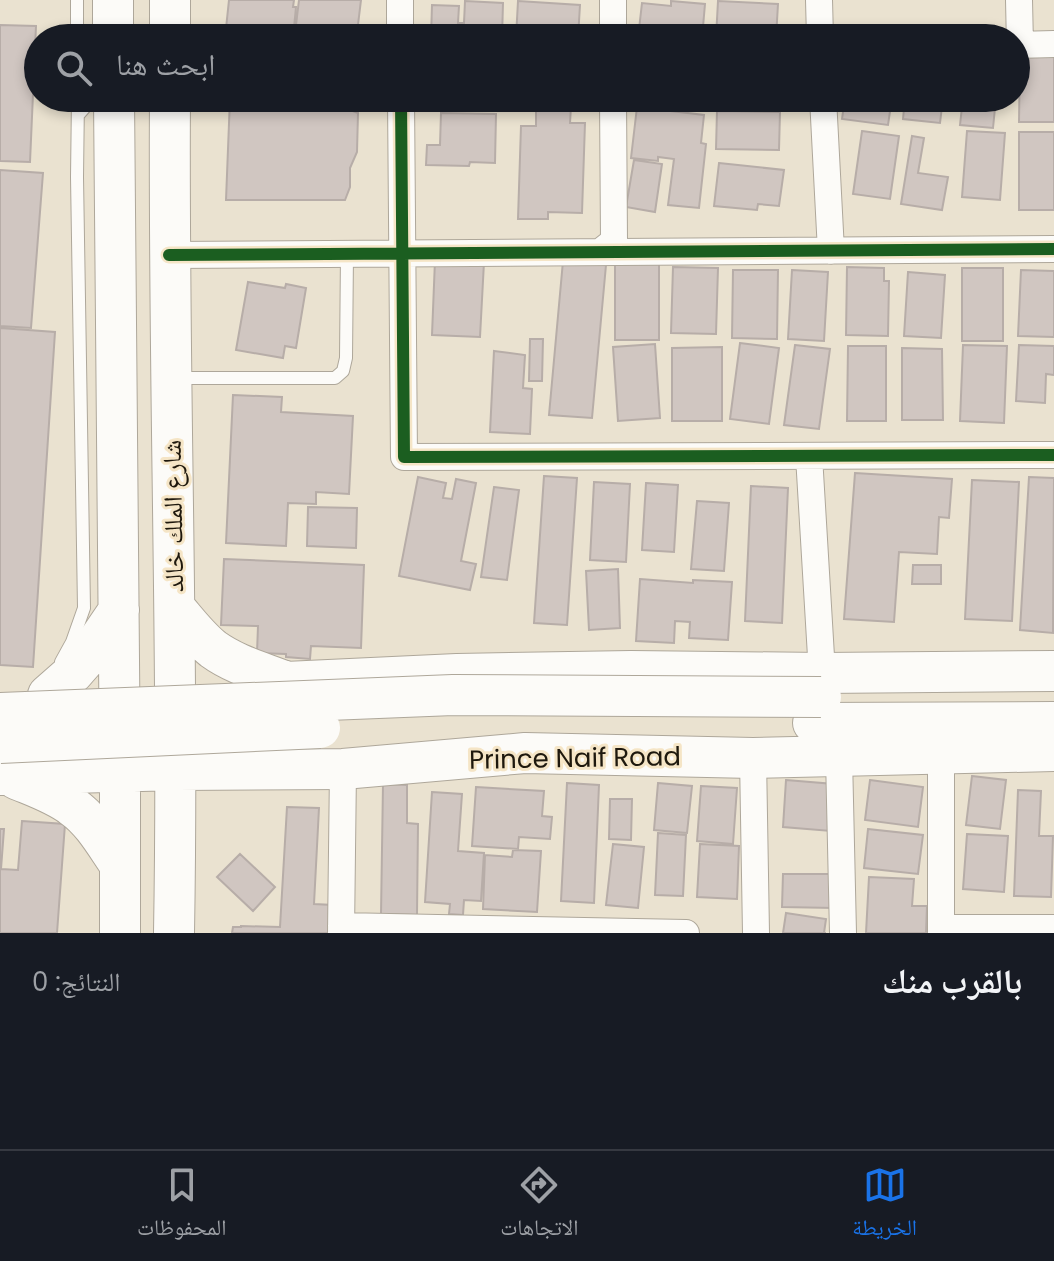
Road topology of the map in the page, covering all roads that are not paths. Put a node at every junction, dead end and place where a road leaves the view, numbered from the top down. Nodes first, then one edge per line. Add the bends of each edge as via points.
1 (77, 0) edge
2 (113, 0) edge
3 (170, 0) edge
4 (400, 0) edge
5 (613, 0) edge
6 (819, 0) edge
7 (1019, 0) edge
8 (77, 24) edge
9 (113, 24) edge
10 (170, 24) edge
11 (400, 24) edge
12 (613, 24) edge
13 (820, 24) edge
14 (1018, 24) edge
15 (1054, 44) edge
16 (1030, 45) edge
17 (81, 112) edge
18 (114, 112) edge
19 (170, 112) edge
20 (401, 112) edge
21 (613, 112) edge
22 (824, 112) edge
23 (78, 115) joint
24 (1054, 249) edge
25 (831, 251) junction
26 (600, 252) junction
27 (347, 254) junction
28 (402, 254) junction
29 (169, 255) junction
30 (171, 378) junction
31 (1054, 455) edge
32 (809, 456) junction
33 (175, 608) junction
34 (119, 610) junction
35 (1054, 671) edge
36 (287, 682) junction
37 (176, 687) junction
38 (119, 694) junction
39 (1054, 695) edge
40 (29, 696) edge
41 (819, 698) junction
42 (0, 713) edge
43 (1054, 722) edge
44 (1054, 751) edge
45 (941, 755) junction
46 (839, 757) junction
47 (753, 758) junction
48 (2, 764) edge
49 (343, 769) junction
50 (177, 770) junction
51 (255, 770) junction
52 (120, 772) junction
53 (176, 851) junction
54 (120, 865) junction
55 (1054, 928) edge
56 (341, 929) edge
57 (941, 930) edge
58 (479, 931) edge
59 (612, 932) edge
60 (120, 933) edge
61 (174, 933) edge
62 (686, 933) edge
63 (756, 933) edge
64 (843, 933) edge

1 - 8 lane
2 - 9 main road
3 - 10 main road
4 - 11 street
5 - 12 street
6 - 13 street
7 - 14 street
15 - 16 street
17 - 23 lane
18 - 34 main road, شارع الملك خالد
19 - 29 main road, شارع الملك خالد
20 - 28 street
21 - 26 street via 614,241
22 - 25 street
23 - 40 lane via 84,608 54,675
24 - 25 street
25 - 26 street
26 - 28 street
27 - 28 street
27 - 29 street
27 - 30 lane via 346,358 335,378
28 - 32 street via 404,457
29 - 30 main road, شارع الملك خالد
30 - 33 main road, شارع الملك خالد
31 - 32 street
32 - 41 street
33 - 36 main road via 197,635 232,661
33 - 37 main road, شارع الملك خالد
34 - 38 main road, شارع الملك خالد
34 - 40 main road via 73,673
35 - 41 main road, Prince Naif Road
36 - 37 main road, Prince Naif Road
36 - 41 main road, Prince Naif Road via 616,671
37 - 38 main road, Prince Naif Road
37 - 50 main road, شارع الملك خالد
38 - 40 main road, Prince Naif Road
38 - 52 main road, شارع الملك خالد
39 - 41 main road, Prince Naif Road
41 - 42 main road, Prince Naif Road, bridge via 453,695
41 - 43 main road, Prince Naif Road
41 - 48 main road, Prince Naif Road, bridge via 458,721
44 - 45 main road, Prince Naif Road
45 - 46 main road, Prince Naif Road
45 - 57 street
46 - 47 main road, Prince Naif Road
46 - 64 street
47 - 49 main road, Prince Naif Road via 525,753
47 - 63 street
48 - 52 main road, Prince Naif Road
48 - 54 main road via 74,808
49 - 51 main road, Prince Naif Road
49 - 56 street
50 - 51 main road, Prince Naif Road
50 - 52 main road, Prince Naif Road
50 - 53 main road, شارع الملك خالد
51 - 53 main road via 216,788
52 - 54 main road, شارع الملك خالد
53 - 61 main road, شارع الملك خالد
54 - 60 main road, شارع الملك خالد
55 - 57 street
56 - 58 street
58 - 59 street
59 - 62 street

